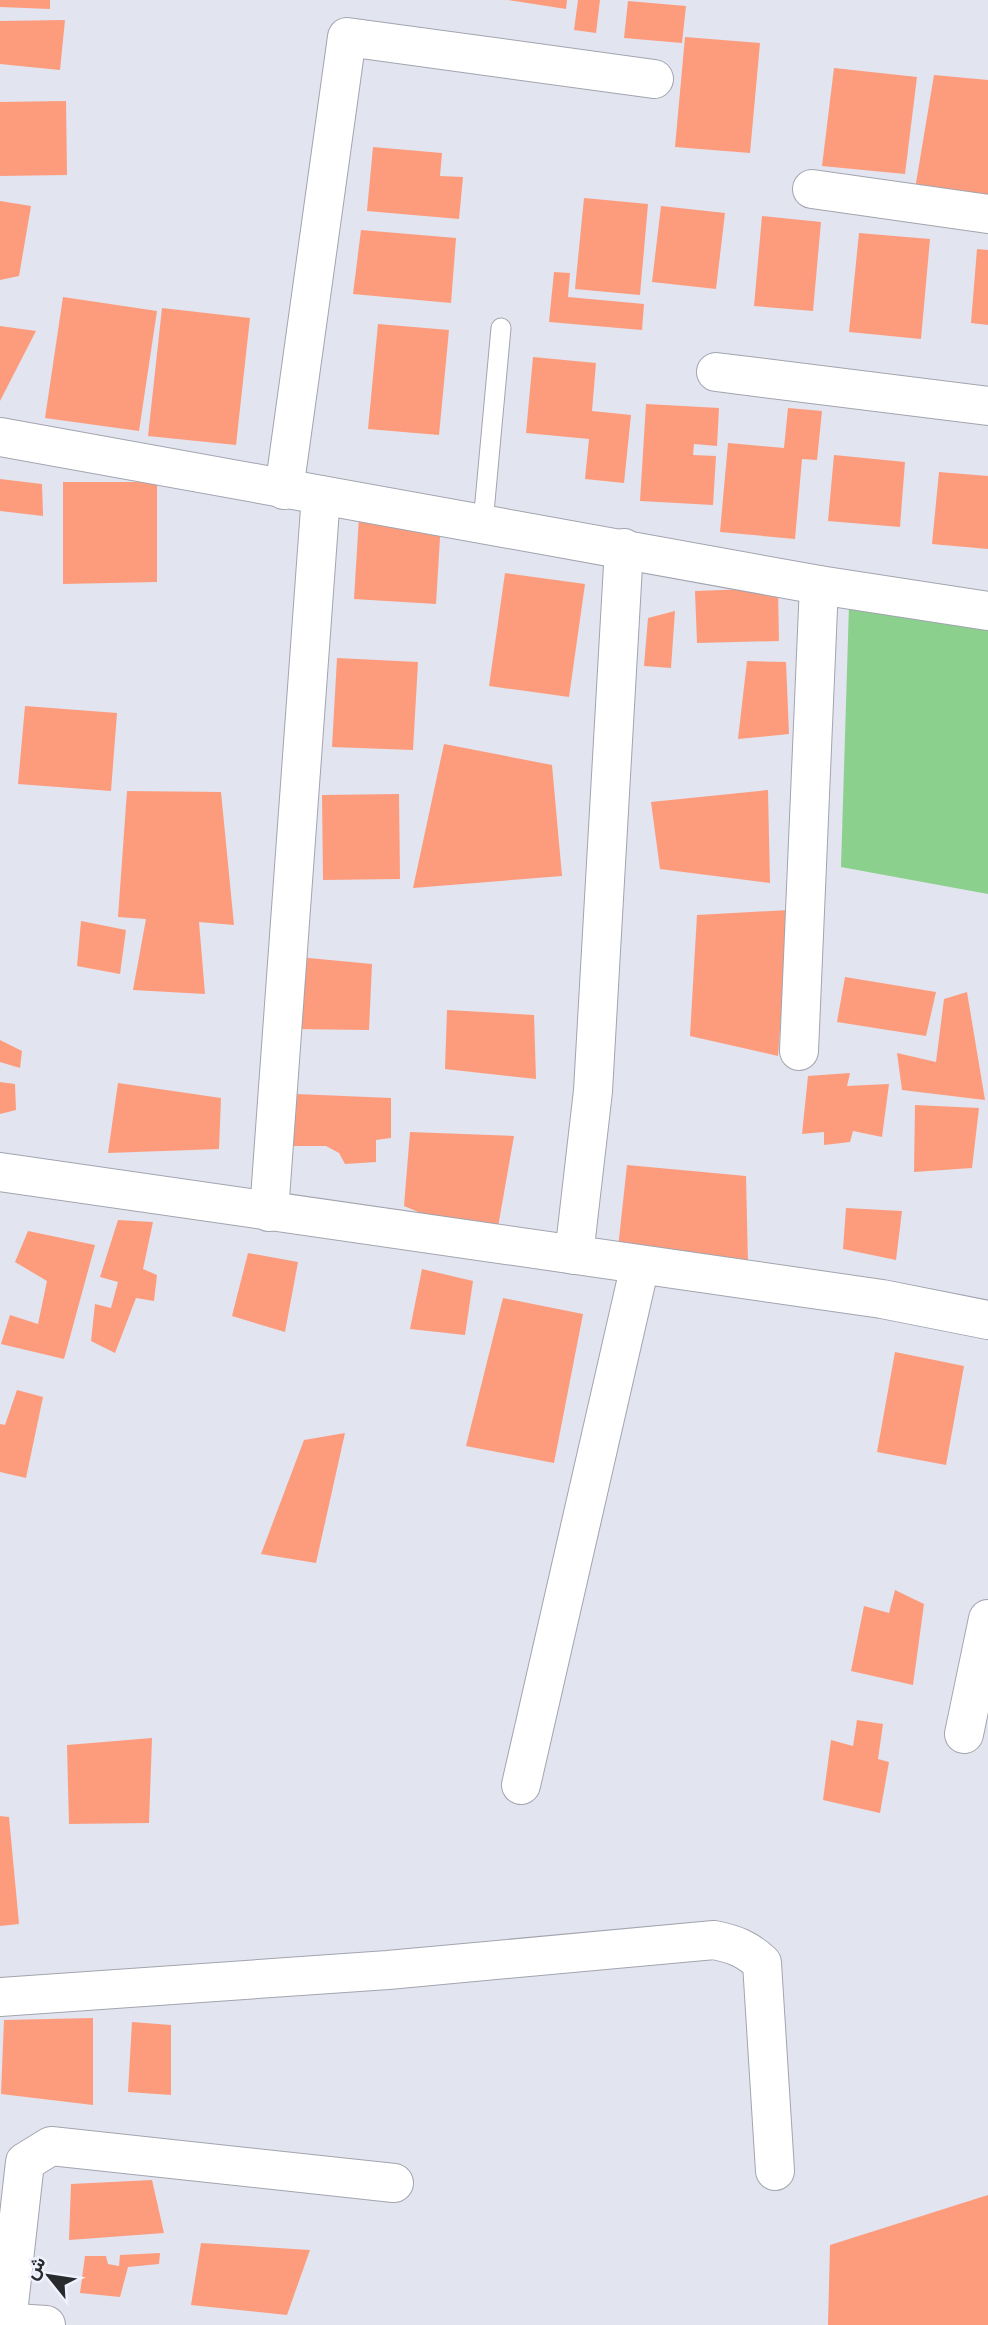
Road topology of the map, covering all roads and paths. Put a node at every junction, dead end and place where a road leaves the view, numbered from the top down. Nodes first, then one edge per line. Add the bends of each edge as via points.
1 (654, 79) dead end
2 (812, 189) dead end
3 (988, 214) edge
4 (501, 328) dead end
5 (716, 372) dead end
6 (988, 406) edge
7 (0, 437) edge
8 (284, 490) junction
9 (321, 495) junction
10 (482, 523) junction
11 (624, 548) junction
12 (819, 585) junction
13 (988, 611) edge
14 (799, 1052) dead end
15 (0, 1172) edge
16 (269, 1212) junction
17 (574, 1255) junction
18 (640, 1265) junction
19 (988, 1320) edge
20 (988, 1619) edge
21 (964, 1734) dead end
22 (521, 1785) dead end
23 (0, 1997) edge
24 (775, 2171) dead end
25 (394, 2183) dead end
26 (4, 2322) edge
27 (46, 2325) edge

1 - 8 street via 347,37
2 - 3 street
4 - 10 lane
5 - 6 street
7 - 8 street
8 - 9 street
9 - 10 street
9 - 16 street
10 - 11 street
11 - 12 street
11 - 17 street via 593,1090
12 - 13 street
12 - 14 street
15 - 16 street
16 - 17 street
17 - 18 street
18 - 19 street via 882,1299
18 - 22 street
20 - 21 street
23 - 24 street via 388,1970 713,1940 729,1943 762,1963
25 - 26 street via 51,2146 25,2162
26 - 27 street

